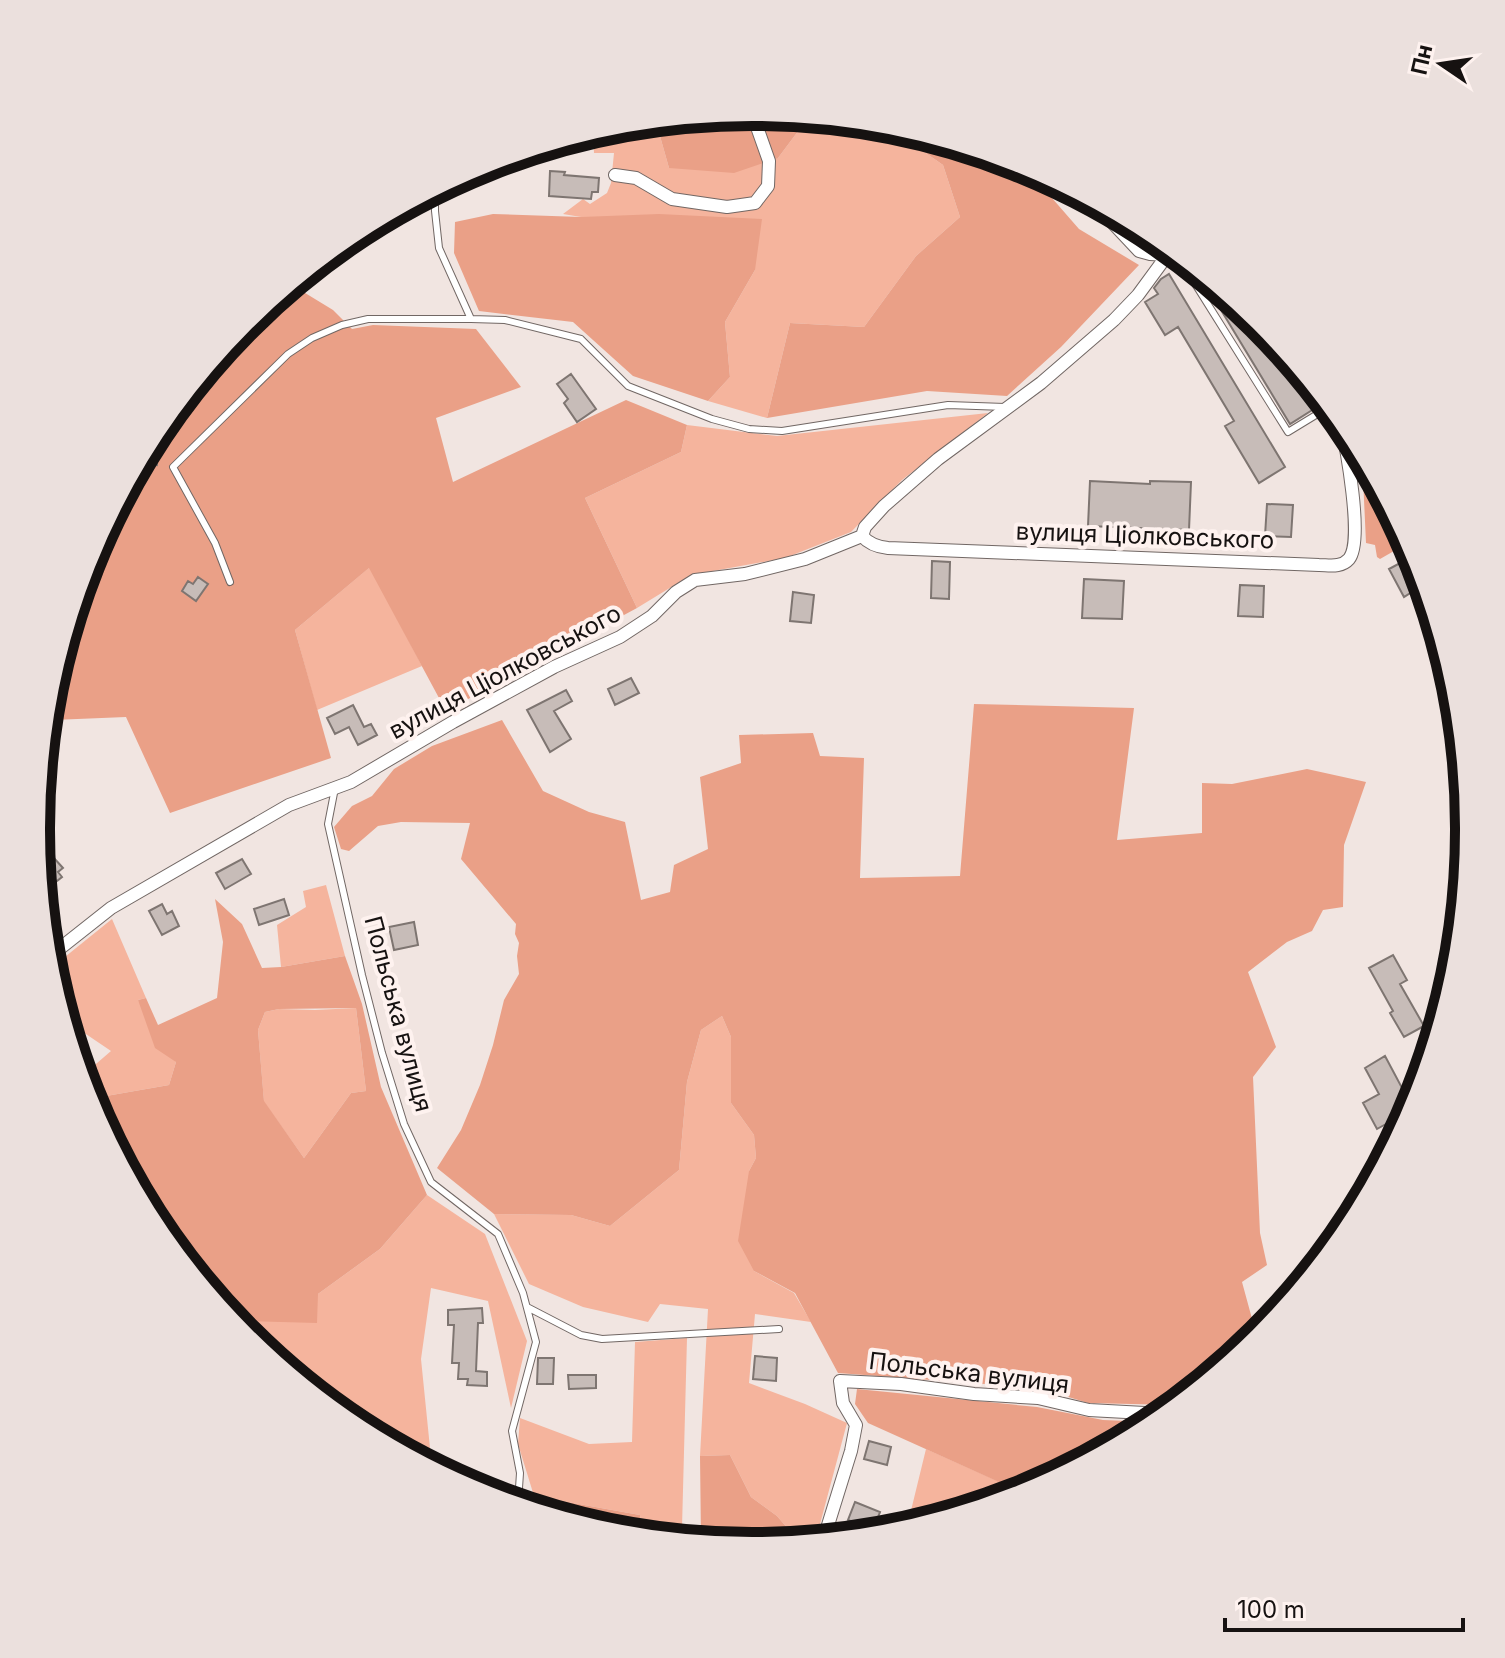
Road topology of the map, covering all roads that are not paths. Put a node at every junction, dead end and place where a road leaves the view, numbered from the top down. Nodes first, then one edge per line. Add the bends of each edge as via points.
1 (757, 126) edge
2 (615, 175) dead end
3 (435, 203) edge
4 (1120, 231) edge
5 (1155, 254) edge
6 (1165, 261) edge
7 (1189, 279) edge
8 (471, 319) junction
9 (1008, 407) junction
10 (1319, 413) edge
11 (1348, 457) edge
12 (862, 536) junction
13 (230, 582) dead end
14 (335, 788) junction
15 (60, 948) edge
16 (527, 1307) junction
17 (779, 1329) dead end
18 (1143, 1413) edge
19 (519, 1491) edge
20 (827, 1527) edge

1 - 2 street via 769,161 768,186 755,203 727,207 672,199 636,178
3 - 8 lane via 439,248
4 - 5 street via 1139,251
6 - 9 street via 1114,320
7 - 10 lane via 1288,432
8 - 9 lane via 505,320 581,339 628,386 749,429 782,431 948,405
8 - 13 lane via 368,319 312,338 288,354 173,467
9 - 12 street via 884,506
11 - 12 street, вулиця Ціолковського via 1355,529 1351,557 1337,565 888,548
12 - 14 street, вулиця Ціолковського via 805,559 695,580 620,637 554,667
14 - 15 street, вулиця Ціолковського via 289,805 111,908
14 - 16 lane, Польська вулиця via 328,824 362,975 404,1124 431,1182 498,1234
16 - 17 lane via 581,1335 602,1339
16 - 19 lane, Польська вулиця via 536,1342 512,1431
18 - 20 street, Польська вулиця via 840,1381 843,1403 856,1425

